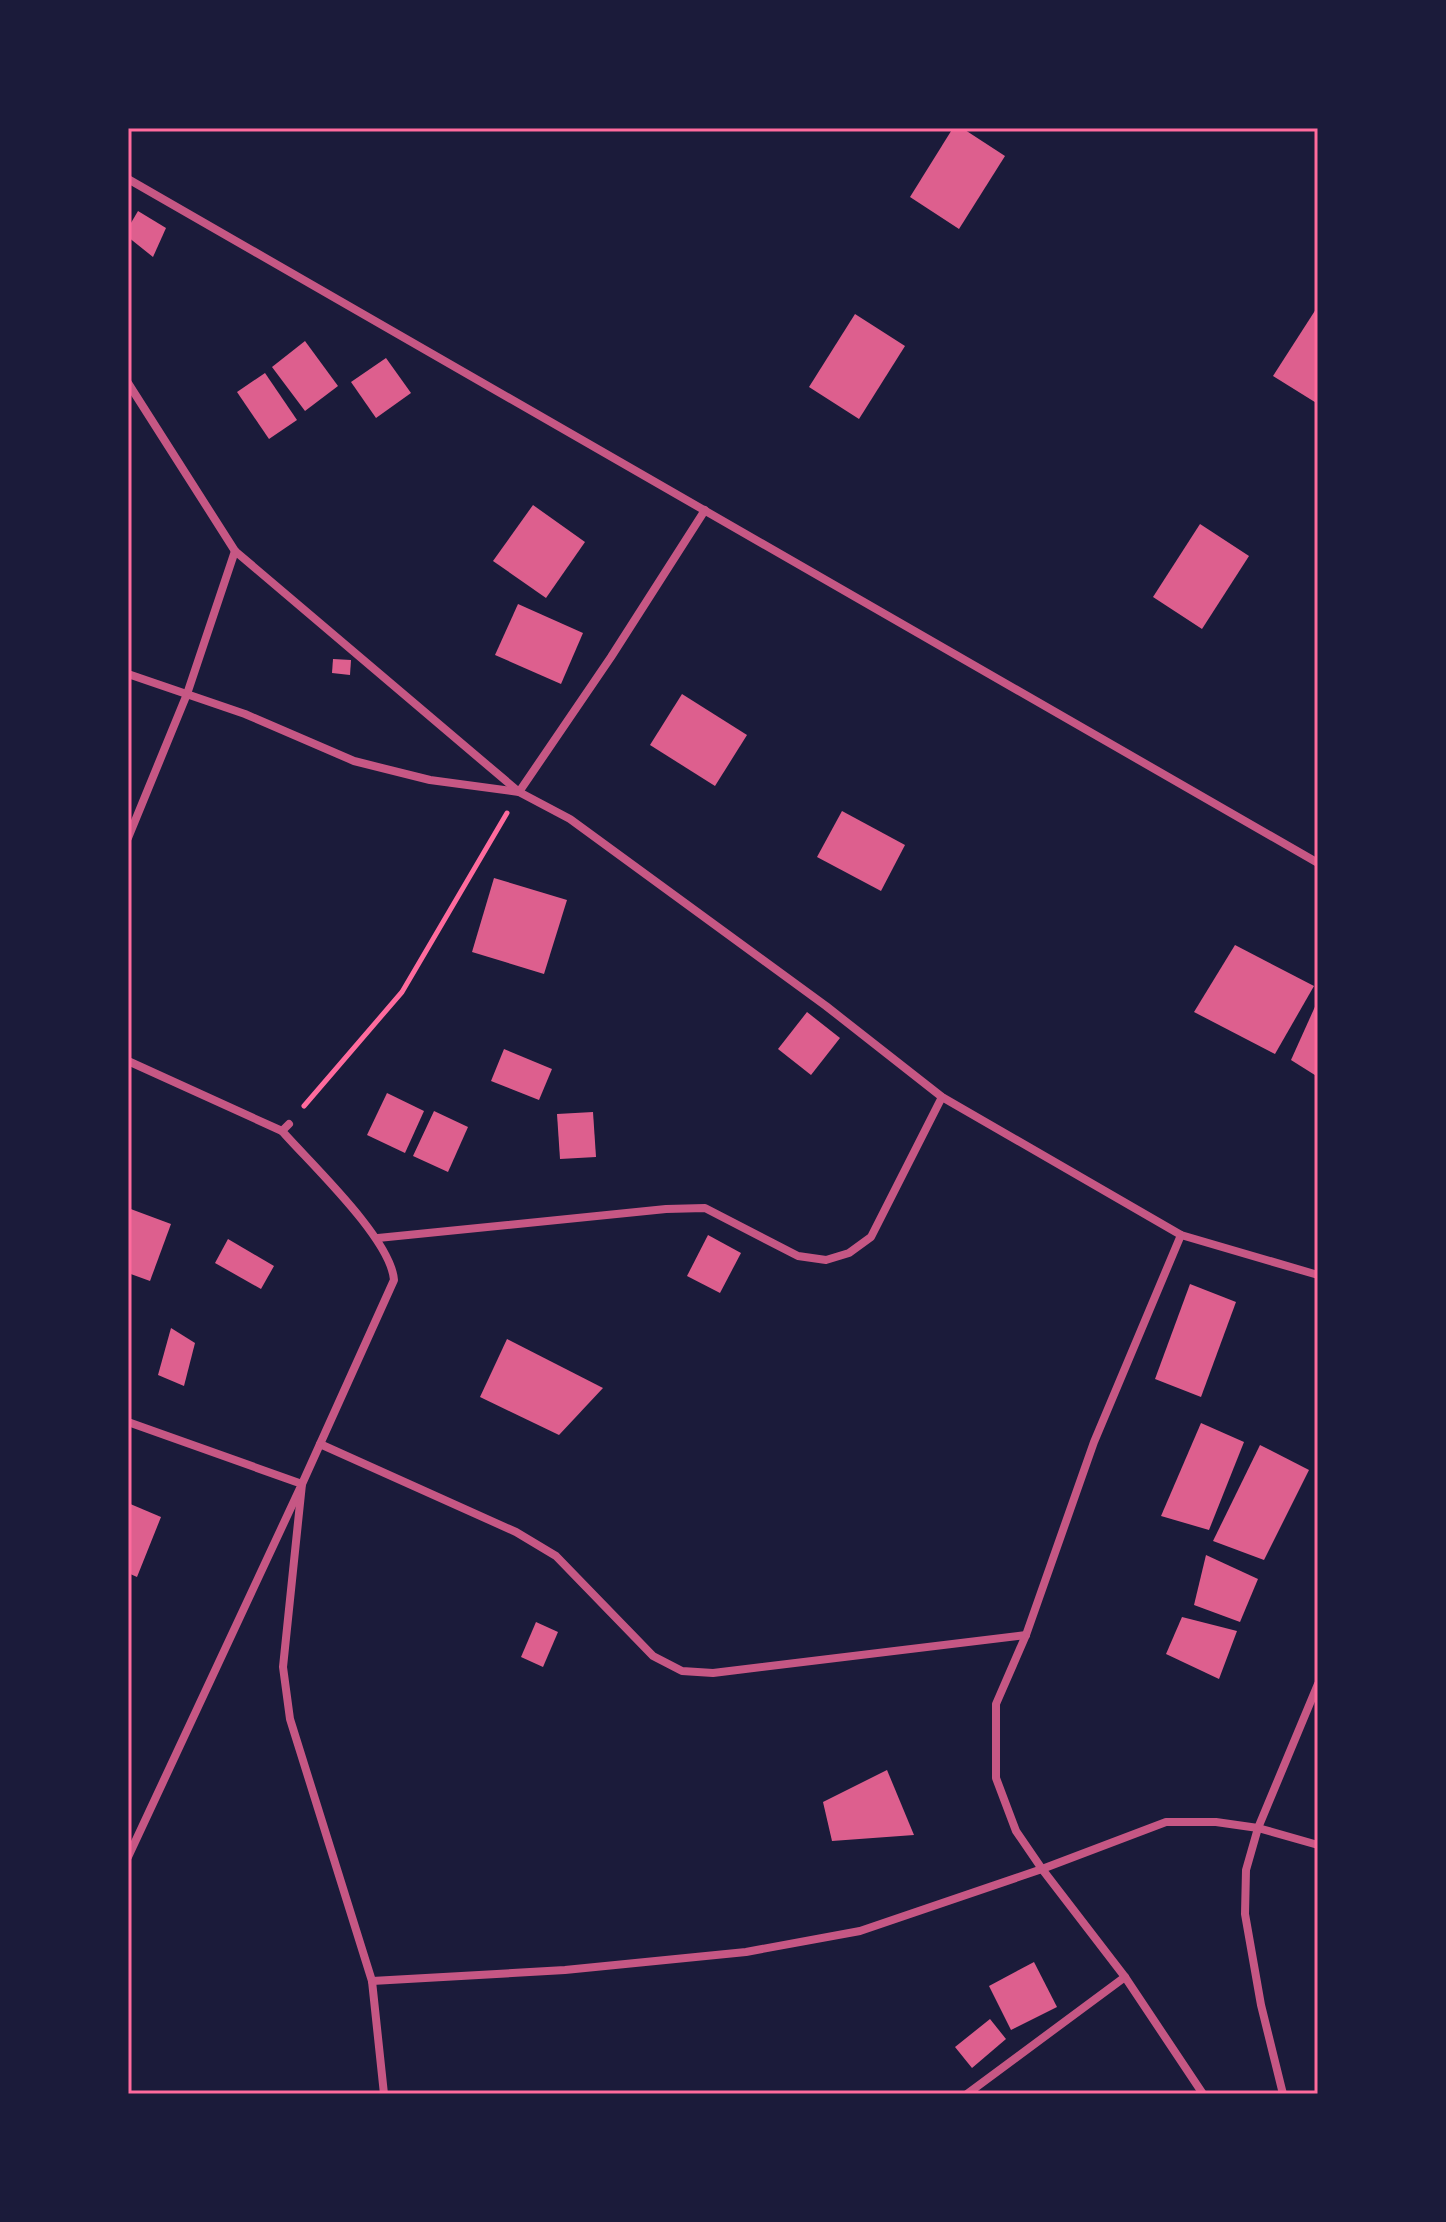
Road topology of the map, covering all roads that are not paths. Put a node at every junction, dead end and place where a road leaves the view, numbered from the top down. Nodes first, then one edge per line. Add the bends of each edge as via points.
1 (128, 179) edge
2 (128, 383) edge
3 (705, 510) junction
4 (235, 551) junction
5 (128, 674) edge
6 (187, 694) junction
7 (519, 792) junction
8 (128, 838) edge
9 (1318, 863) edge
10 (128, 1061) edge
11 (942, 1097) junction
12 (1181, 1235) junction
13 (378, 1238) junction
14 (1318, 1275) edge
15 (128, 1422) edge
16 (320, 1444) junction
17 (302, 1484) junction
18 (1026, 1635) junction
19 (1318, 1684) edge
20 (1258, 1828) junction
21 (1318, 1845) edge
22 (128, 1857) edge
23 (1042, 1869) junction
24 (1125, 1977) junction
25 (372, 1981) junction
26 (384, 2094) edge
27 (967, 2094) edge
28 (1203, 2094) edge
29 (1283, 2094) edge

1 - 3 street
2 - 4 street
3 - 7 street
3 - 9 street
4 - 6 street
4 - 7 street
5 - 6 street
6 - 7 street via 354,761 430,780
6 - 8 street
7 - 11 street via 570,819
10 - 13 street via 286,1128
11 - 12 street
11 - 13 street via 871,1237 849,1253 826,1260 798,1256 705,1208
12 - 14 street
12 - 18 street via 1094,1442
13 - 16 street via 394,1280
15 - 17 street
16 - 17 street
16 - 18 street via 516,1532 556,1556 653,1656 682,1671 713,1673
17 - 22 street
17 - 25 street via 283,1667 290,1719
18 - 23 street via 996,1704 996,1778 1016,1831
19 - 20 street
20 - 21 street
20 - 23 street via 1166,1822
20 - 29 street via 1246,1870 1245,1914
23 - 24 street
23 - 25 street via 860,1931 746,1952
24 - 27 street
24 - 28 street
25 - 26 street

